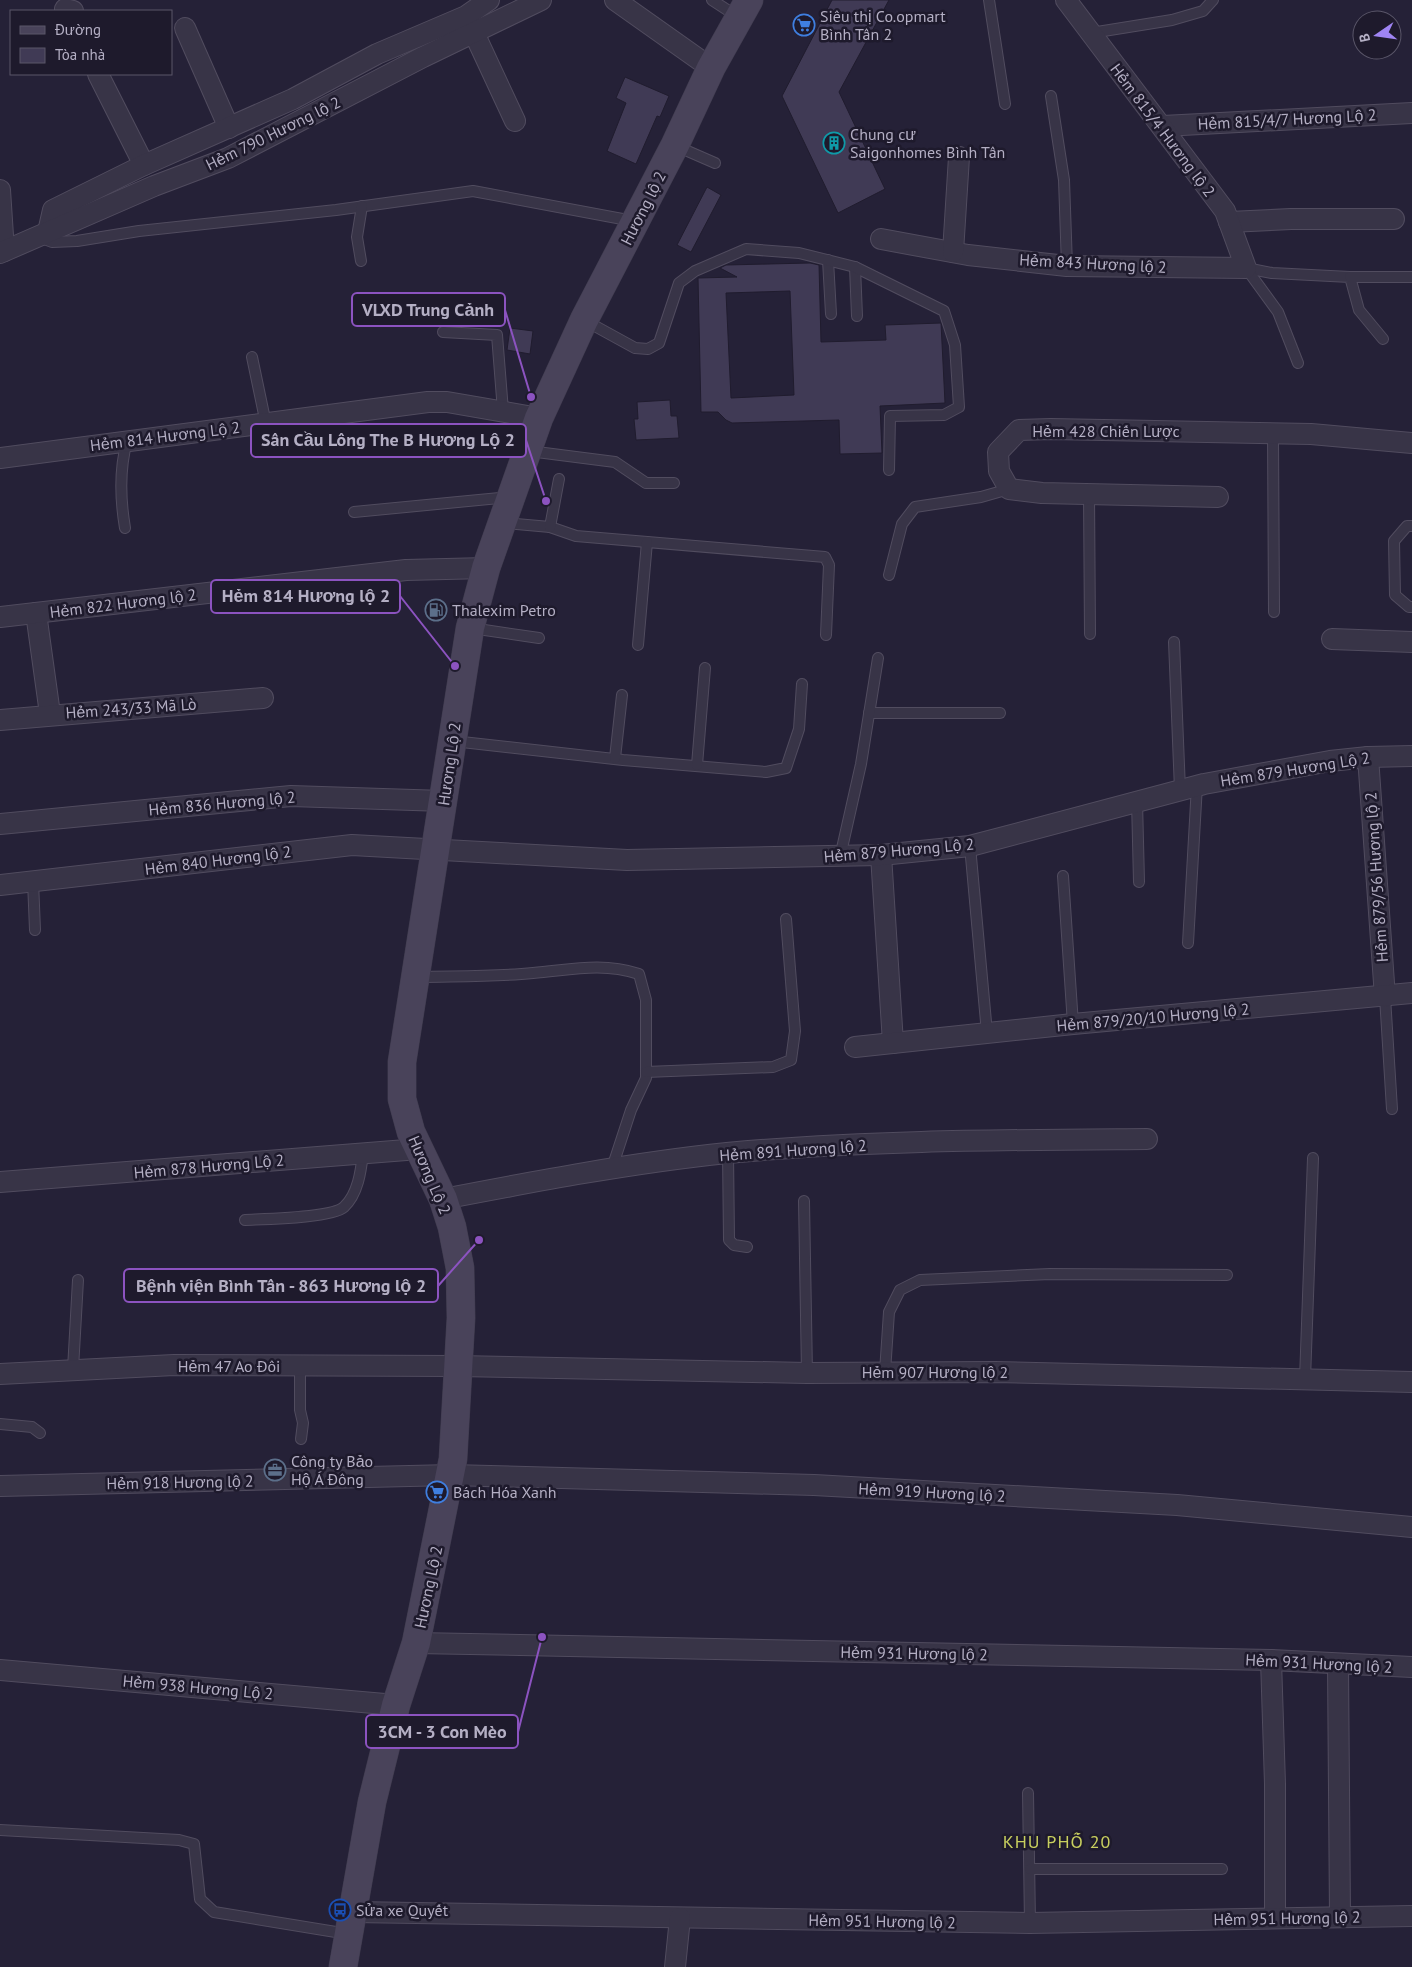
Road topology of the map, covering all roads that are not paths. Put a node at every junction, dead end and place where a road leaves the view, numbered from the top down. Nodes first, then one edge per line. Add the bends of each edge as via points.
1 (489, 0) edge
2 (541, 0) edge
3 (615, 0) edge
4 (712, 0) edge
5 (989, 0) edge
6 (1066, 0) edge
7 (1213, 0) edge
8 (744, 9) edge
9 (470, 24) junction
10 (185, 28) dead end
11 (1090, 33) junction
12 (711, 68) junction
13 (99, 75) edge
14 (1051, 96) dead end
15 (1005, 104) dead end
16 (1412, 113) edge
17 (516, 122) dead end
18 (1163, 126) junction
19 (234, 140) junction
20 (676, 145) junction
21 (959, 157) dead end
22 (714, 162) dead end
23 (149, 175) junction
24 (0, 190) edge
25 (362, 206) junction
26 (1394, 219) dead end
27 (636, 222) junction
28 (1229, 222) junction
29 (43, 234) junction
30 (881, 239) dead end
31 (2, 252) edge
32 (953, 252) junction
33 (360, 260) dead end
34 (828, 260) junction
35 (1067, 266) junction
36 (855, 267) junction
37 (1246, 268) junction
38 (1412, 276) edge
39 (1350, 277) junction
40 (832, 314) dead end
41 (858, 316) dead end
42 (584, 320) junction
43 (443, 332) dead end
44 (1383, 339) dead end
45 (252, 357) dead end
46 (1298, 363) dead end
47 (503, 411) junction
48 (538, 418) junction
49 (266, 424) junction
50 (1273, 433) junction
51 (127, 440) junction
52 (1412, 443) edge
53 (526, 450) junction
54 (0, 458) edge
55 (888, 470) dead end
56 (560, 479) dead end
57 (674, 483) dead end
58 (1009, 488) junction
59 (1089, 494) junction
60 (511, 497) junction
61 (1218, 497) dead end
62 (354, 512) dead end
63 (500, 522) junction
64 (1412, 526) edge
65 (550, 527) junction
66 (126, 528) dead end
67 (648, 542) junction
68 (486, 568) junction
69 (889, 575) dead end
70 (1412, 607) edge
71 (1274, 612) dead end
72 (36, 613) junction
73 (0, 618) edge
74 (470, 628) junction
75 (826, 634) dead end
76 (1090, 634) dead end
77 (538, 638) dead end
78 (1332, 639) dead end
79 (1174, 642) dead end
80 (1412, 642) edge
81 (638, 645) dead end
82 (878, 658) dead end
83 (705, 668) dead end
84 (802, 684) dead end
85 (622, 695) dead end
86 (263, 698) dead end
87 (869, 713) junction
88 (1000, 713) dead end
89 (50, 714) junction
90 (0, 720) edge
91 (452, 741) junction
92 (1412, 756) edge
93 (1368, 757) junction
94 (615, 758) junction
95 (697, 765) junction
96 (1189, 788) junction
97 (444, 801) junction
98 (1137, 801) junction
99 (0, 824) edge
100 (970, 846) junction
101 (437, 848) junction
102 (881, 855) junction
103 (840, 857) junction
104 (1064, 876) dead end
105 (33, 881) junction
106 (1139, 882) dead end
107 (0, 885) edge
108 (786, 919) dead end
109 (35, 930) dead end
110 (1188, 943) dead end
111 (416, 977) junction
112 (1412, 993) edge
113 (1385, 997) junction
114 (1073, 1024) junction
115 (987, 1033) junction
116 (893, 1043) junction
117 (855, 1047) dead end
118 (646, 1072) junction
119 (1392, 1109) dead end
120 (1147, 1139) dead end
121 (419, 1149) junction
122 (363, 1153) junction
123 (728, 1153) junction
124 (1313, 1158) dead end
125 (612, 1168) junction
126 (0, 1182) edge
127 (443, 1199) junction
128 (804, 1201) dead end
129 (245, 1220) dead end
130 (747, 1248) dead end
131 (1227, 1275) dead end
132 (78, 1280) dead end
133 (300, 1366) junction
134 (458, 1366) junction
135 (73, 1369) junction
136 (885, 1372) junction
137 (807, 1373) junction
138 (0, 1374) edge
139 (1305, 1379) junction
140 (1412, 1382) edge
141 (0, 1424) edge
142 (40, 1433) dead end
143 (301, 1439) dead end
144 (451, 1475) junction
145 (0, 1486) edge
146 (1412, 1528) edge
147 (416, 1643) junction
148 (1271, 1660) junction
149 (1338, 1664) junction
150 (1412, 1667) edge
151 (0, 1670) edge
152 (396, 1705) junction
153 (1028, 1793) dead end
154 (0, 1830) edge
155 (1030, 1869) junction
156 (1222, 1869) dead end
157 (1340, 1917) junction
158 (680, 1918) junction
159 (1275, 1918) junction
160 (1412, 1920) edge
161 (350, 1923) junction
162 (1030, 1923) junction
163 (343, 1967) edge
164 (675, 1967) edge

1 - 9 street
2 - 9 street, Hẻm 790 Hương lộ 2
3 - 12 street
4 - 8 lane
5 - 15 lane
6 - 11 street, Hẻm 815/4 Hương lộ 2
7 - 11 lane via 1202,11 1172,20
8 - 12 main road, Hương lộ 2
9 - 17 street
9 - 19 street, Hẻm 790 Hương lộ 2
9 - 19 street via 377,54 293,99
10 - 19 street
11 - 18 street, Hẻm 815/4 Hương lộ 2
12 - 20 main road, Hương lộ 2
13 - 23 street
14 - 35 lane via 1064,180
16 - 18 street, Hẻm 815/4/7 Hương Lộ 2
18 - 28 street, Hẻm 815/4 Hương lộ 2 via 1225,211
19 - 23 street, Hẻm 790 Hương lộ 2
19 - 23 street
20 - 22 lane
20 - 27 main road, Hương lộ 2
21 - 32 street
23 - 29 street, Hẻm 790 Hương lộ 2
24 - 31 street
25 - 27 lane via 473,191
25 - 29 lane via 77,241 52,242
25 - 33 lane via 357,237
26 - 28 street
27 - 42 main road, Hương lộ 2
28 - 37 street, Hẻm 815/4 Hương lộ 2
29 - 31 street, Hẻm 790 Hương lộ 2
30 - 32 street, Hẻm 843 Hương lộ 2
32 - 35 street, Hẻm 843 Hương lộ 2
34 - 36 lane
34 - 40 lane
34 - 42 lane via 798,253 746,249 695,271 679,283 660,343 648,349 635,348
35 - 37 street, Hẻm 843 Hương lộ 2
36 - 41 lane
36 - 55 lane via 944,311 955,345 959,407 944,415 890,416
37 - 39 lane via 1272,273
37 - 46 lane via 1278,312
38 - 39 lane
39 - 44 lane via 1359,310
42 - 48 main road, Hương lộ 2
43 - 47 lane via 497,335
45 - 49 lane
47 - 48 street, Hẻm 814 Hương Lộ 2
47 - 49 street, Hẻm 814 Hương Lộ 2 via 428,402
48 - 53 main road, Hương Lộ 2
49 - 51 street, Hẻm 814 Hương Lộ 2
50 - 52 street, Hẻm 428 Chiến Lược
50 - 58 street, Hẻm 428 Chiến Lược via 1019,430 998,452 999,472
50 - 71 lane
51 - 54 street, Hẻm 814 Hương Lộ 2
51 - 66 lane via 121,463 121,501
53 - 57 lane via 614,462 646,483
53 - 60 main road, Hương Lộ 2
56 - 65 lane
58 - 59 street via 1042,493
58 - 69 lane via 981,497 915,508 902,524
59 - 61 street
59 - 76 lane
60 - 62 lane
60 - 63 main road, Hương Lộ 2
63 - 65 lane
63 - 68 main road, Hương Lộ 2
64 - 70 lane via 1407,526 1394,541 1395,595
65 - 67 lane via 576,536
67 - 75 lane via 825,557 829,565
67 - 81 lane
68 - 72 street, Hẻm 822 Hương lộ 2 via 406,570
68 - 74 main road, Hương Lộ 2
72 - 73 street, Hẻm 822 Hương lộ 2
72 - 89 street
74 - 77 lane
74 - 91 main road, Hương Lộ 2
78 - 80 street
79 - 96 lane
82 - 87 lane
83 - 95 lane
84 - 95 lane via 799,729 786,768 766,772
85 - 94 lane
86 - 89 street, Hẻm 243/33 Mã Lò
87 - 88 lane
87 - 103 lane
89 - 90 street, Hẻm 243/33 Mã Lò
91 - 94 lane
91 - 97 main road, Hương Lộ 2
92 - 93 street, Hẻm 879 Hương Lộ 2
93 - 96 street, Hẻm 879 Hương Lộ 2
93 - 113 street, Hẻm 879/56 Hương lộ 2
94 - 95 lane
96 - 98 street, Hẻm 879 Hương Lộ 2
96 - 110 lane
97 - 99 street, Hẻm 836 Hương lộ 2 via 291,796
97 - 101 main road, Hương Lộ 2
98 - 100 street, Hẻm 879 Hương Lộ 2
98 - 106 lane
100 - 102 street, Hẻm 879 Hương Lộ 2
100 - 115 lane
101 - 103 street, Hẻm 879 Hương Lộ 2 via 627,860
101 - 105 street, Hẻm 840 Hương lộ 2 via 352,845
101 - 111 main road, Hương Lộ 2
102 - 103 street, Hẻm 879 Hương Lộ 2
102 - 116 street
104 - 114 lane
105 - 107 street, Hẻm 840 Hương lộ 2
105 - 109 lane
108 - 118 lane via 795,1031 791,1060 773,1067
111 - 118 lane via 533,973 577,967 618,967 639,974 646,1000
111 - 121 main road, Hương Lộ 2 via 402,1062 402,1099
112 - 113 street, Hẻm 879/20/10 Hương lộ 2
113 - 114 street, Hẻm 879/20/10 Hương lộ 2
113 - 119 lane
114 - 115 street, Hẻm 879/20/10 Hương lộ 2
115 - 116 street, Hẻm 879/20/10 Hương lộ 2
116 - 117 street, Hẻm 879/20/10 Hương lộ 2
118 - 125 lane
120 - 123 street, Hẻm 891 Hương lộ 2 via 930,1141
121 - 122 street, Hẻm 878 Hương Lộ 2
121 - 127 main road, Hương Lộ 2
122 - 126 street, Hẻm 878 Hương Lộ 2
122 - 129 lane via 360,1176 343,1207 329,1214
123 - 125 street, Hẻm 891 Hương lộ 2
123 - 130 lane via 729,1240 734,1246
124 - 139 lane
125 - 127 street, Hẻm 891 Hương lộ 2
127 - 134 main road, Hương Lộ 2 via 460,1268
128 - 137 lane
131 - 136 lane via 1050,1274 920,1280 900,1290 889,1312
132 - 135 lane
133 - 134 street, Hẻm 47 Ao Đôi
133 - 135 street, Hẻm 47 Ao Đôi via 174,1365
133 - 143 lane
134 - 137 street, Hẻm 907 Hương lộ 2
134 - 144 main road, Hương Lộ 2
135 - 138 street, Hẻm 47 Ao Đôi
136 - 137 street, Hẻm 907 Hương lộ 2
136 - 139 street, Hẻm 907 Hương lộ 2
139 - 140 street, Hẻm 907 Hương lộ 2
141 - 142 lane via 32,1427
144 - 145 street, Hẻm 918 Hương lộ 2
144 - 146 street, Hẻm 919 Hương lộ 2 via 824,1485 1177,1505
144 - 147 main road, Hương Lộ 2
147 - 148 street, Hẻm 931 Hương lộ 2
147 - 152 main road, Hương Lộ 2
148 - 149 street, Hẻm 931 Hương lộ 2
148 - 159 street
149 - 150 street, Hẻm 931 Hương lộ 2
149 - 157 street
151 - 152 street, Hẻm 938 Hương Lộ 2
152 - 161 main road, Hương Lộ 2 via 372,1802
153 - 155 lane
154 - 161 lane via 179,1840 194,1844 200,1899 214,1912
155 - 156 lane
155 - 162 lane
157 - 159 street, Hẻm 951 Hương lộ 2
157 - 160 street, Hẻm 951 Hương lộ 2
158 - 161 street, Hẻm 951 Hương lộ 2
158 - 162 street, Hẻm 951 Hương lộ 2
158 - 164 street
159 - 162 street, Hẻm 951 Hương lộ 2
161 - 163 main road, Hương Lộ 2

